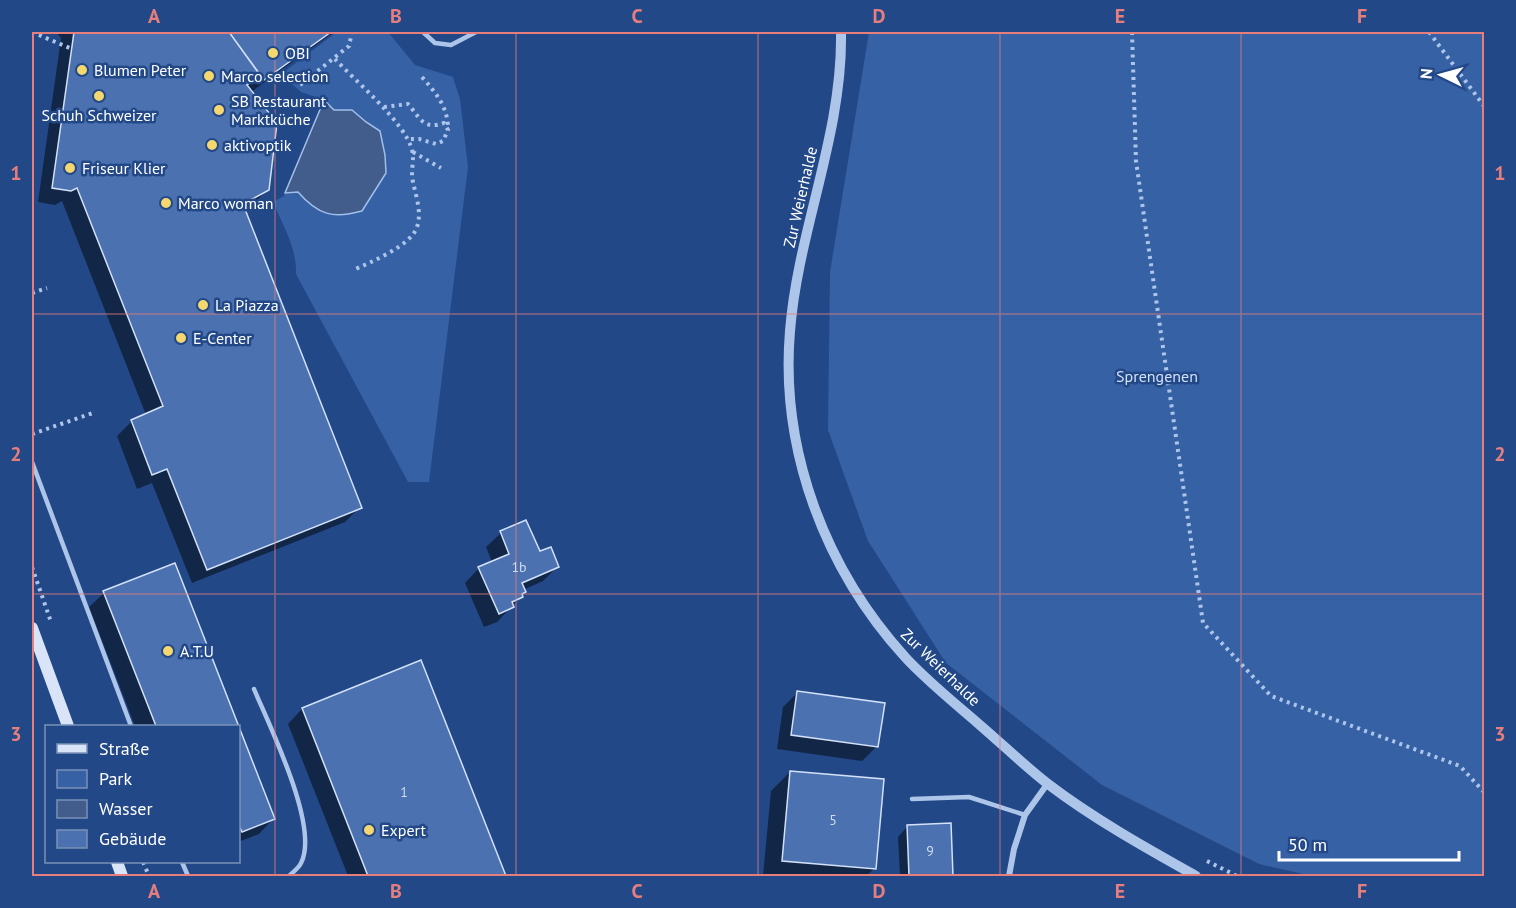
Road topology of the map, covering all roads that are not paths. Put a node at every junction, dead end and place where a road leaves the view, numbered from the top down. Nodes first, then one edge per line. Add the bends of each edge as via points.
1 (423, 32) edge
2 (476, 32) edge
3 (841, 32) edge
4 (32, 462) edge
5 (32, 628) edge
6 (254, 689) dead end
7 (68, 725) edge
8 (131, 725) edge
9 (1048, 783) junction
10 (912, 799) dead end
11 (1026, 815) junction
12 (289, 876) edge
13 (1009, 876) edge
14 (1197, 876) edge

1 - 2 lane via 435,43 451,45
3 - 9 street, Zur Weierhalde via 839,78 790,332 790,405 805,479 833,552 874,619 934,685
4 - 8 lane
5 - 7 main road
6 - 12 lane via 297,795 306,833 302,862
9 - 11 street
9 - 14 street, Zur Weierhalde via 1128,838
10 - 11 lane via 969,797
11 - 13 street

